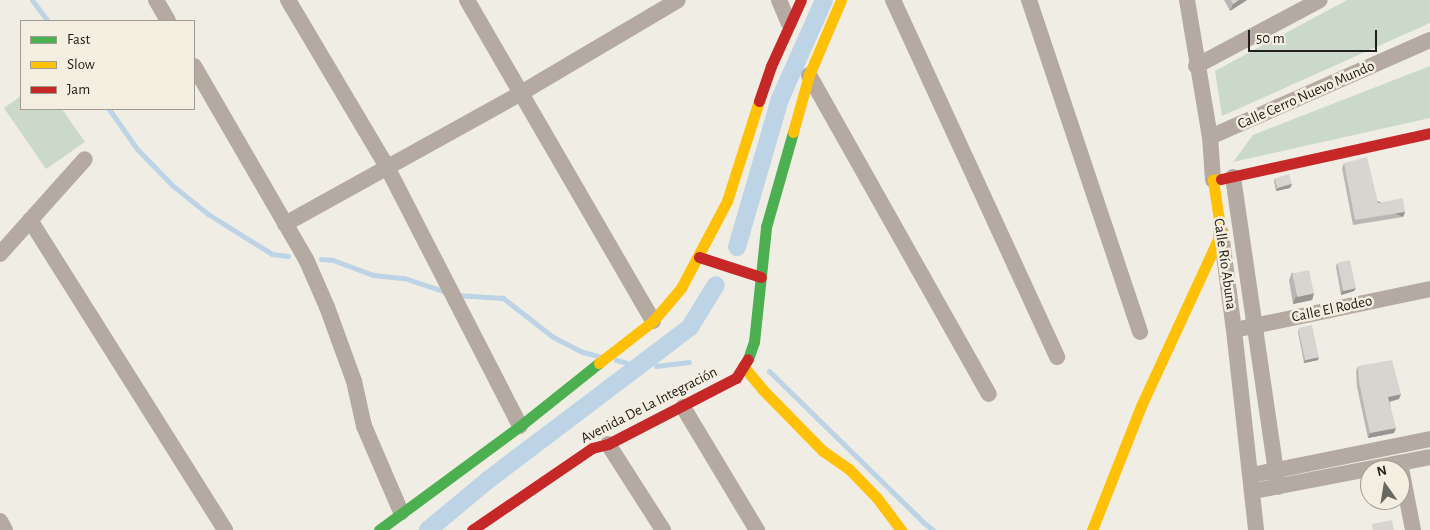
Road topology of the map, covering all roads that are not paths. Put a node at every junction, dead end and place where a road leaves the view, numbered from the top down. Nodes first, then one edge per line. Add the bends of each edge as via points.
1 (156, 0) edge
2 (288, 0) edge
3 (467, 0) edge
4 (678, 0) edge
5 (779, 0) edge
6 (801, 0) edge
7 (841, 0) edge
8 (893, 0) edge
9 (1029, 0) edge
10 (1187, 0) edge
11 (1320, 0) edge
12 (167, 20) edge
13 (789, 23) junction
14 (1430, 40) edge
15 (1196, 66) junction
16 (195, 68) edge
17 (809, 75) junction
18 (521, 93) junction
19 (1430, 133) edge
20 (1210, 137) junction
21 (85, 158) dead end
22 (387, 167) junction
23 (1233, 177) junction
24 (1214, 180) junction
25 (30, 220) junction
26 (285, 224) junction
27 (1221, 232) junction
28 (0, 254) edge
29 (699, 257) junction
30 (761, 276) junction
31 (1430, 289) edge
32 (653, 321) junction
33 (1254, 326) junction
34 (1234, 330) junction
35 (1140, 332) dead end
36 (1057, 357) dead end
37 (744, 366) junction
38 (989, 394) dead end
39 (683, 408) junction
40 (520, 426) junction
41 (1430, 439) edge
42 (608, 444) junction
43 (1430, 457) edge
44 (1410, 461) edge
45 (1360, 468) edge
46 (1277, 479) junction
47 (1253, 483) junction
48 (1409, 510) edge
49 (401, 512) junction
50 (0, 521) edge
51 (475, 529) edge
52 (5, 530) edge
53 (225, 530) edge
54 (379, 530) edge
55 (663, 530) edge
56 (757, 530) edge
57 (901, 530) edge
58 (1092, 530) edge
59 (1256, 530) edge
60 (1413, 530) edge

1 - 12 street
2 - 22 street
3 - 18 street
4 - 18 street
5 - 13 street
6 - 13 main road
7 - 17 main road, Avenida De La Integración
8 - 36 street
9 - 35 street
10 - 15 street, Calle Río Abuna
11 - 15 street
13 - 29 main road via 771,66 727,201
14 - 20 street, Calle Cerro Nuevo Mundo
15 - 20 street, Calle Río Abuna
16 - 26 street
17 - 30 main road, Avenida De La Integración via 766,227
17 - 38 street
18 - 22 street
18 - 32 street
19 - 23 main road
20 - 24 street, Calle Río Abuna
21 - 25 street
22 - 26 street
22 - 40 street
23 - 24 main road
23 - 33 street
24 - 27 main road, Calle Río Abuna
25 - 28 street
25 - 53 street
26 - 49 street via 306,259 327,307 354,381 364,426
27 - 34 street, Calle Río Abuna
27 - 58 main road via 1141,406
29 - 30 main road
29 - 32 main road via 681,288
30 - 37 main road, Avenida De La Integración via 754,342
31 - 33 street, Calle El Rodeo
32 - 40 main road
33 - 34 street, Calle El Rodeo
33 - 46 street
34 - 47 street, Calle Río Abuna
37 - 39 main road, Avenida De La Integración via 736,378
37 - 57 main road via 823,451 849,469 877,498
39 - 42 main road, Avenida De La Integración
39 - 56 street
40 - 49 main road
41 - 46 street
42 - 51 main road, Avenida De La Integración via 592,448
42 - 55 street
43 - 44 street
45 - 46 street
46 - 47 street
47 - 59 street, Calle Río Abuna
48 - 60 street
49 - 54 main road
50 - 52 street

